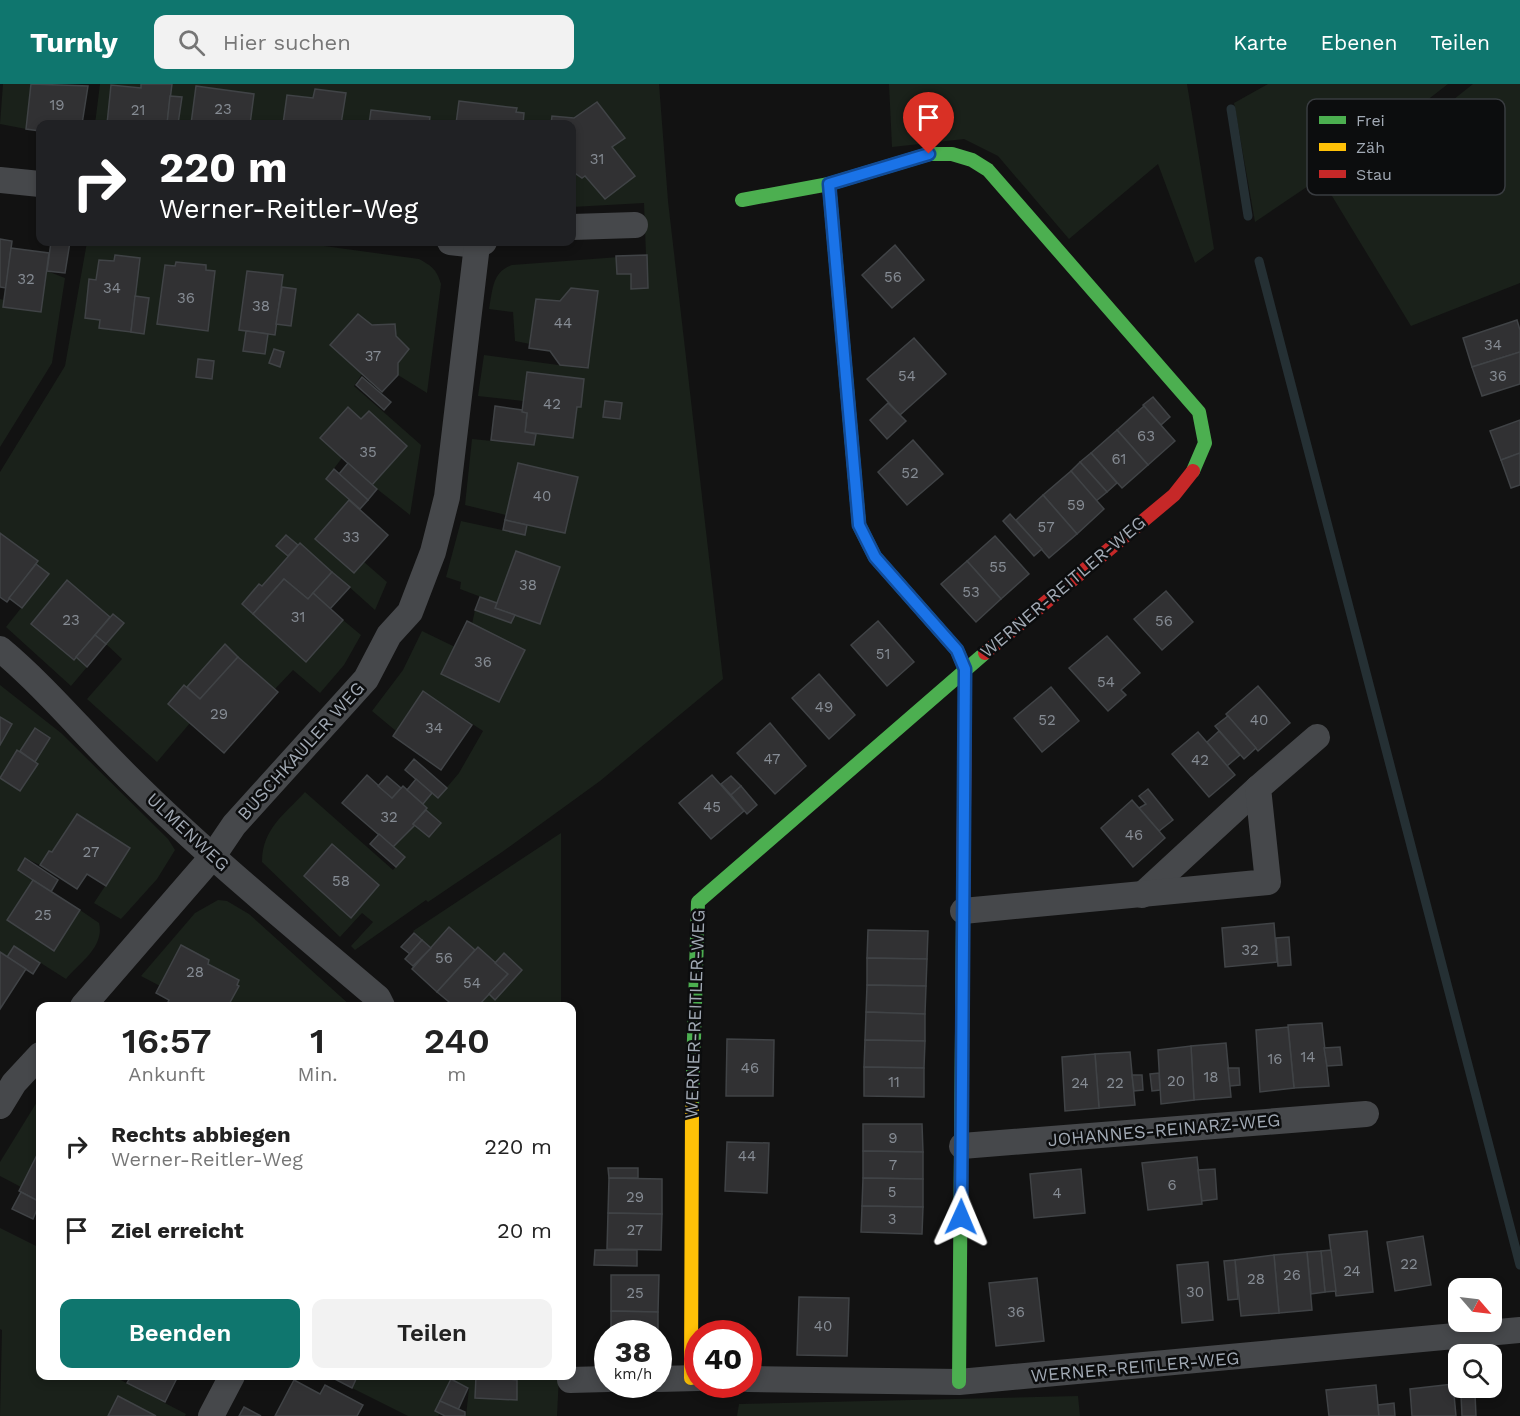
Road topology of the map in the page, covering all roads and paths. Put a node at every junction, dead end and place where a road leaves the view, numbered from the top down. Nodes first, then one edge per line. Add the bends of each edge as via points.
1 (0, 180) edge
2 (36, 184) edge
3 (829, 184) junction
4 (742, 200) dead end
5 (635, 225) dead end
6 (576, 227) edge
7 (481, 246) edge
8 (0, 649) edge
9 (965, 669) junction
10 (1317, 737) dead end
11 (1258, 789) junction
12 (213, 856) junction
13 (1142, 895) junction
14 (963, 911) junction
15 (86, 1002) edge
16 (380, 1002) edge
17 (36, 1059) edge
18 (0, 1106) edge
19 (1366, 1114) dead end
20 (962, 1146) junction
21 (694, 1320) edge
22 (1520, 1330) edge
23 (594, 1379) edge
24 (762, 1379) edge
25 (230, 1380) edge
26 (576, 1380) edge
27 (959, 1382) junction
28 (211, 1416) edge

1 - 2 street
3 - 4 street, WERNER-REITLER-WEG
3 - 9 street via 859,525 875,557 957,650
3 - 9 street, WERNER-REITLER-WEG via 929,154 952,154 972,160 988,170 1198,412 1205,442 1197,466 1174,495
5 - 6 street
7 - 12 street, BUSCHKAULER WEG via 447,497 433,552 410,612 389,635 366,679 234,825
8 - 12 street, ULMENWEG
9 - 14 street
9 - 21 street, WERNER-REITLER-WEG via 698,902 692,1123
10 - 11 street
11 - 13 street
11 - 13 street via 1268,882
12 - 15 street, BUSCHKAULER WEG
12 - 16 street, ULMENWEG
13 - 14 street
14 - 20 street
17 - 18 street
19 - 20 street, JOHANNES-REINARZ-WEG
20 - 27 street
22 - 27 street, WERNER-REITLER-WEG
23 - 26 street
24 - 27 street, WERNER-REITLER-WEG
25 - 28 street

